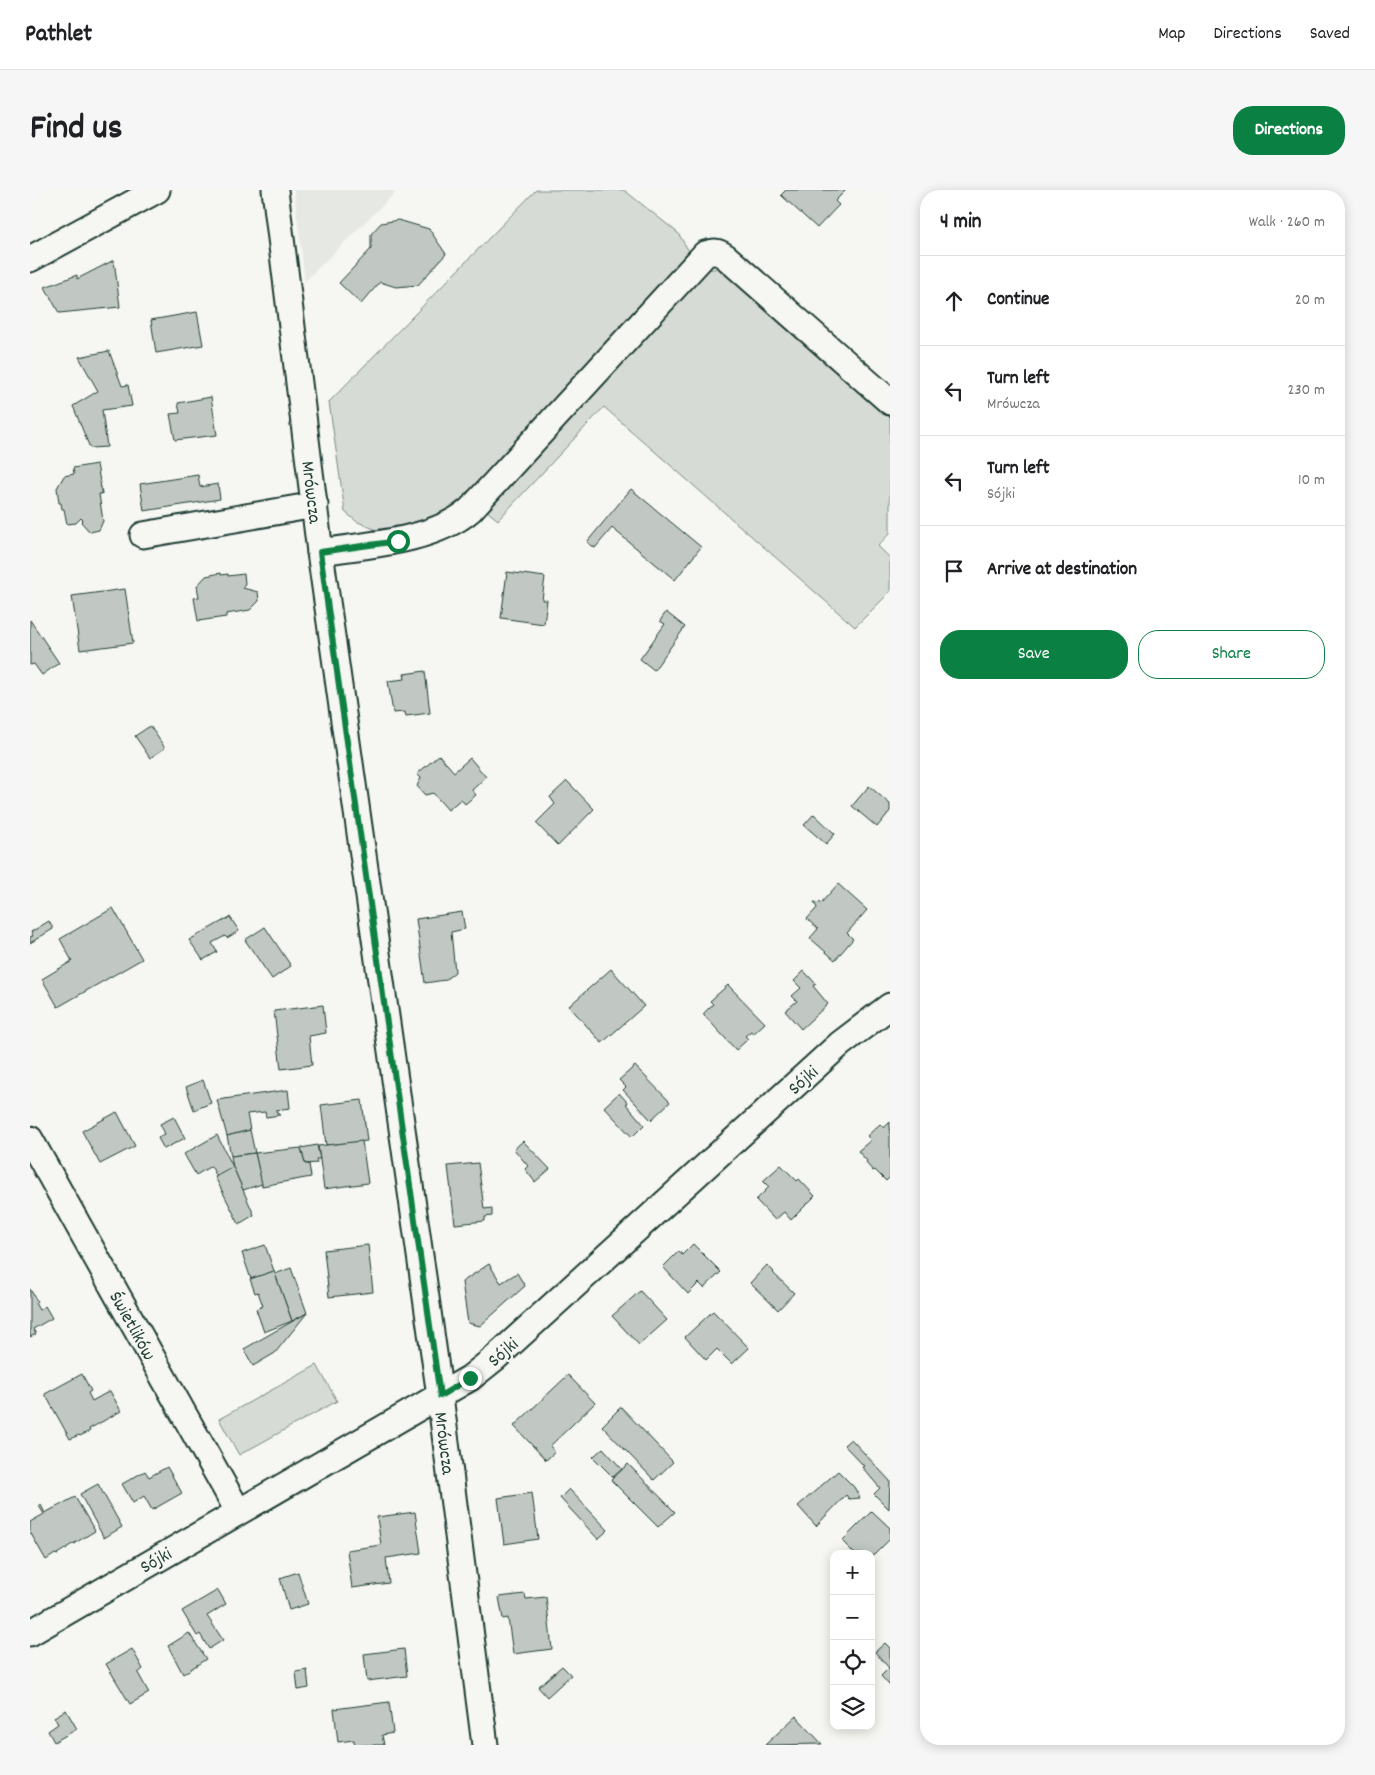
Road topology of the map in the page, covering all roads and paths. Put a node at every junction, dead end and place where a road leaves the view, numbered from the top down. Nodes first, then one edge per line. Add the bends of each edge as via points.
1 (157, 190) edge
2 (275, 190) edge
3 (30, 259) edge
4 (890, 402) edge
5 (315, 505) junction
6 (143, 534) dead end
7 (320, 552) junction
8 (890, 1006) edge
9 (30, 1139) edge
10 (440, 1396) junction
11 (238, 1511) junction
12 (30, 1632) edge
13 (485, 1745) edge

1 - 3 street
2 - 5 street, Mrówcza
4 - 7 street via 726,257 720,252 712,252 705,254 461,517 398,541
5 - 6 street
5 - 7 street, Mrówcza
7 - 10 street, Mrówcza
8 - 10 street, Sójki via 840,1044 495,1358
9 - 11 street, Świetlików
10 - 11 street, Sójki
10 - 13 street, Mrówcza
11 - 12 street, Sójki

